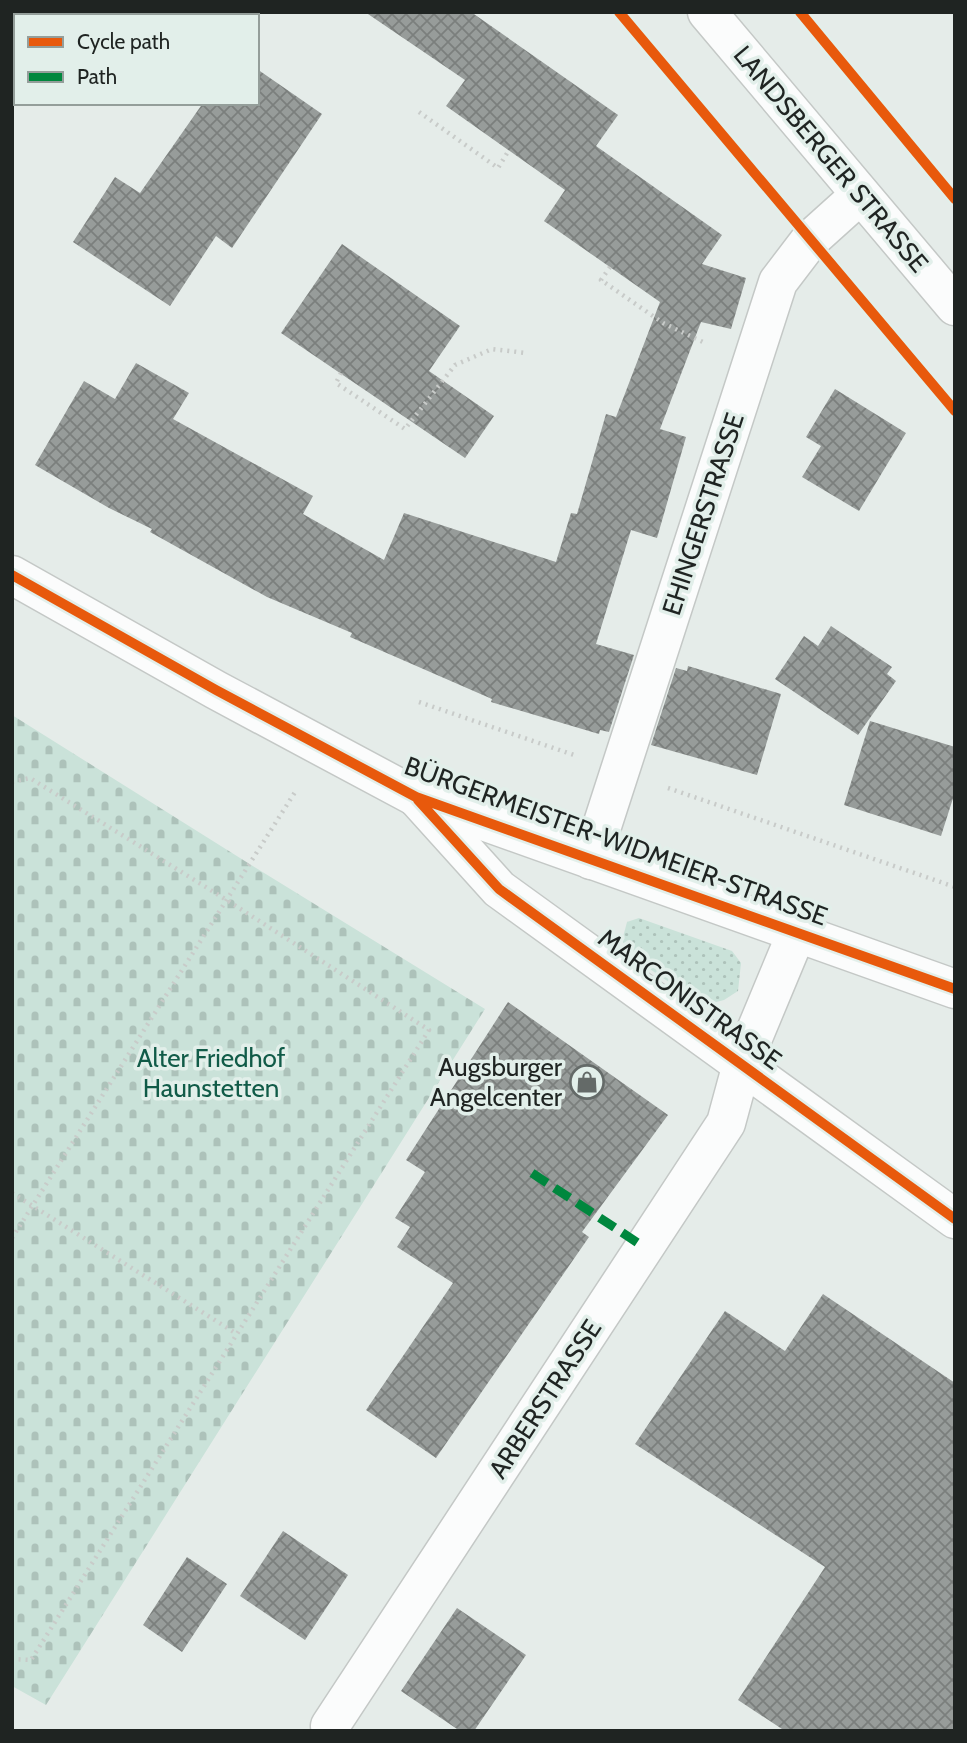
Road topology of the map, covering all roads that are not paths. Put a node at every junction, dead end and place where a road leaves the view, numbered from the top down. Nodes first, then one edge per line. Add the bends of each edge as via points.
1 (707, 12) edge
2 (860, 195) junction
3 (955, 306) edge
4 (12, 575) edge
5 (416, 797) junction
6 (591, 860) junction
7 (797, 932) junction
8 (955, 989) edge
9 (742, 1064) junction
10 (955, 1219) edge
11 (330, 1726) dead end

1 - 2 street, LANDSBERGER STRASSE
2 - 3 street, LANDSBERGER STRASSE
2 - 6 street, EHINGERSTRASSE via 810,240 778,282
4 - 5 street, BÜRGERMEISTER-WIDMEIER-STRASSE
5 - 6 street, BÜRGERMEISTER-WIDMEIER-STRASSE
5 - 9 street, MARCONISTRASSE via 499,889
6 - 7 street, BÜRGERMEISTER-WIDMEIER-STRASSE
7 - 8 street, BÜRGERMEISTER-WIDMEIER-STRASSE
7 - 9 street, MARCONISTRASSE
9 - 10 street, MARCONISTRASSE
9 - 11 street, ARBERSTRASSE via 726,1123

